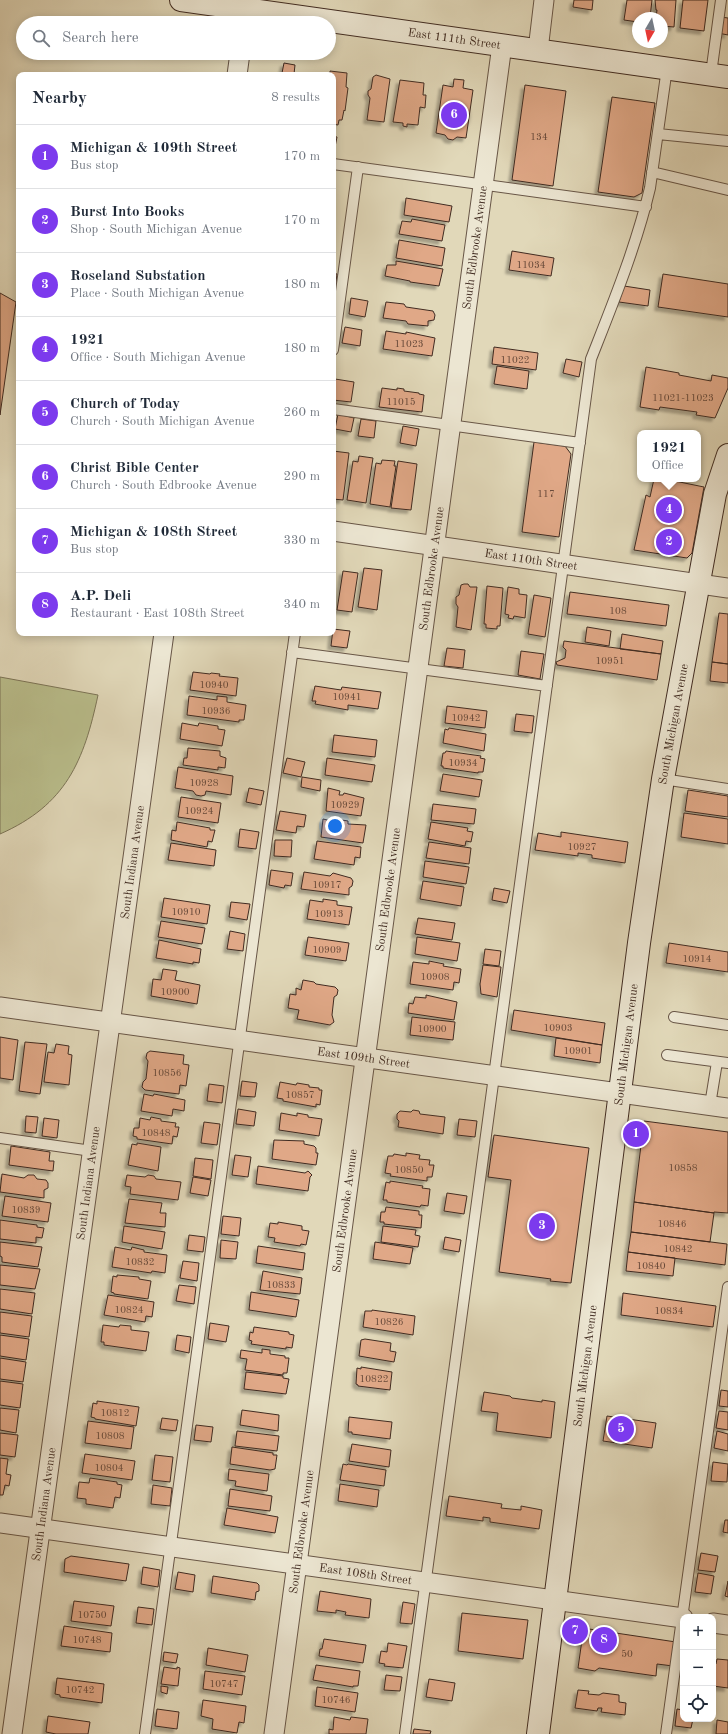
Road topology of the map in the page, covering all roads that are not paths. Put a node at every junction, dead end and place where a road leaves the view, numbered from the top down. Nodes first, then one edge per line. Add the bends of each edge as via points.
1 (181, 0) edge
2 (544, 0) edge
3 (721, 0) edge
4 (247, 11) edge
5 (284, 16) edge
6 (336, 23) edge
7 (502, 45) junction
8 (538, 50) junction
9 (239, 60) edge
10 (667, 68) junction
11 (238, 72) edge
12 (719, 75) edge
13 (658, 134) junction
14 (728, 141) edge
15 (336, 164) edge
16 (358, 167) junction
17 (652, 172) junction
18 (483, 184) junction
19 (728, 190) edge
20 (646, 207) junction
21 (336, 328) edge
22 (336, 409) edge
23 (451, 425) junction
24 (580, 443) junction
25 (728, 458) edge
26 (336, 531) edge
27 (435, 545) junction
28 (563, 564) junction
29 (698, 584) junction
30 (728, 588) edge
31 (164, 636) edge
32 (295, 636) edge
33 (292, 652) junction
34 (418, 669) junction
35 (547, 686) junction
36 (663, 779) junction
37 (728, 789) edge
38 (0, 1007) edge
39 (674, 1017) dead end
40 (110, 1023) junction
41 (728, 1025) edge
42 (240, 1040) junction
43 (667, 1055) dead end
44 (365, 1058) junction
45 (716, 1062) junction
46 (728, 1063) edge
47 (494, 1076) junction
48 (621, 1093) junction
49 (719, 1107) edge
50 (0, 1138) edge
51 (92, 1151) junction
52 (728, 1287) edge
53 (0, 1523) edge
54 (40, 1528) junction
55 (171, 1547) junction
56 (297, 1564) junction
57 (426, 1582) junction
58 (556, 1600) junction
59 (684, 1614) edge
60 (680, 1618) edge
61 (716, 1623) edge
62 (728, 1625) edge
63 (680, 1638) edge
64 (12, 1734) edge
65 (145, 1734) edge
66 (274, 1734) edge
67 (405, 1734) edge
68 (538, 1734) edge
69 (666, 1734) edge

1 - 4 main road, East 111th Street
2 - 8 street
3 - 12 lane
4 - 5 main road, East 111th Street
6 - 7 main road, East 111th Street
7 - 8 main road, East 111th Street
7 - 18 street, South Edbrooke Avenue
8 - 10 main road, East 111th Street
9 - 11 street
10 - 12 main road, East 111th Street
10 - 13 lane
13 - 14 lane
13 - 17 lane
15 - 16 lane
16 - 18 lane
16 - 21 lane
17 - 19 lane
17 - 20 lane
18 - 20 lane
18 - 23 street, South Edbrooke Avenue
20 - 24 lane via 629,260 591,359
22 - 23 lane
23 - 24 lane
23 - 27 street, South Edbrooke Avenue
24 - 28 lane
25 - 29 main road, South Michigan Avenue via 715,494
26 - 27 street, East 110th Street
27 - 28 street, East 110th Street
27 - 34 street, South Edbrooke Avenue
28 - 29 street, East 110th Street
28 - 35 lane
29 - 30 street, East 110th Street
29 - 36 main road, South Michigan Avenue
31 - 40 street, South Indiana Avenue
32 - 33 lane
33 - 34 lane
33 - 42 lane
34 - 35 lane
34 - 44 street, South Edbrooke Avenue
35 - 47 lane
36 - 37 lane
36 - 48 main road, South Michigan Avenue via 639,943
38 - 40 street, East 109th Street
39 - 41 lane
40 - 42 street, East 109th Street
40 - 51 street, South Indiana Avenue
42 - 44 street, East 109th Street
42 - 55 lane
43 - 45 lane
44 - 47 street, East 109th Street
44 - 56 street, South Edbrooke Avenue
45 - 46 lane
45 - 49 lane
47 - 48 street, East 109th Street
47 - 57 lane
48 - 49 street, East 109th Street
48 - 58 main road, South Michigan Avenue
50 - 51 lane
51 - 54 street, South Indiana Avenue
52 - 59 lane
53 - 54 street, East 108th Street
54 - 55 street, East 108th Street
54 - 64 street, South Indiana Avenue
55 - 56 street, East 108th Street
55 - 65 lane
56 - 57 street, East 108th Street
56 - 66 street, South Edbrooke Avenue
57 - 58 street, East 108th Street
57 - 67 lane
58 - 60 street, East 108th Street
58 - 68 main road, South Michigan Avenue
61 - 62 street
63 - 69 lane

